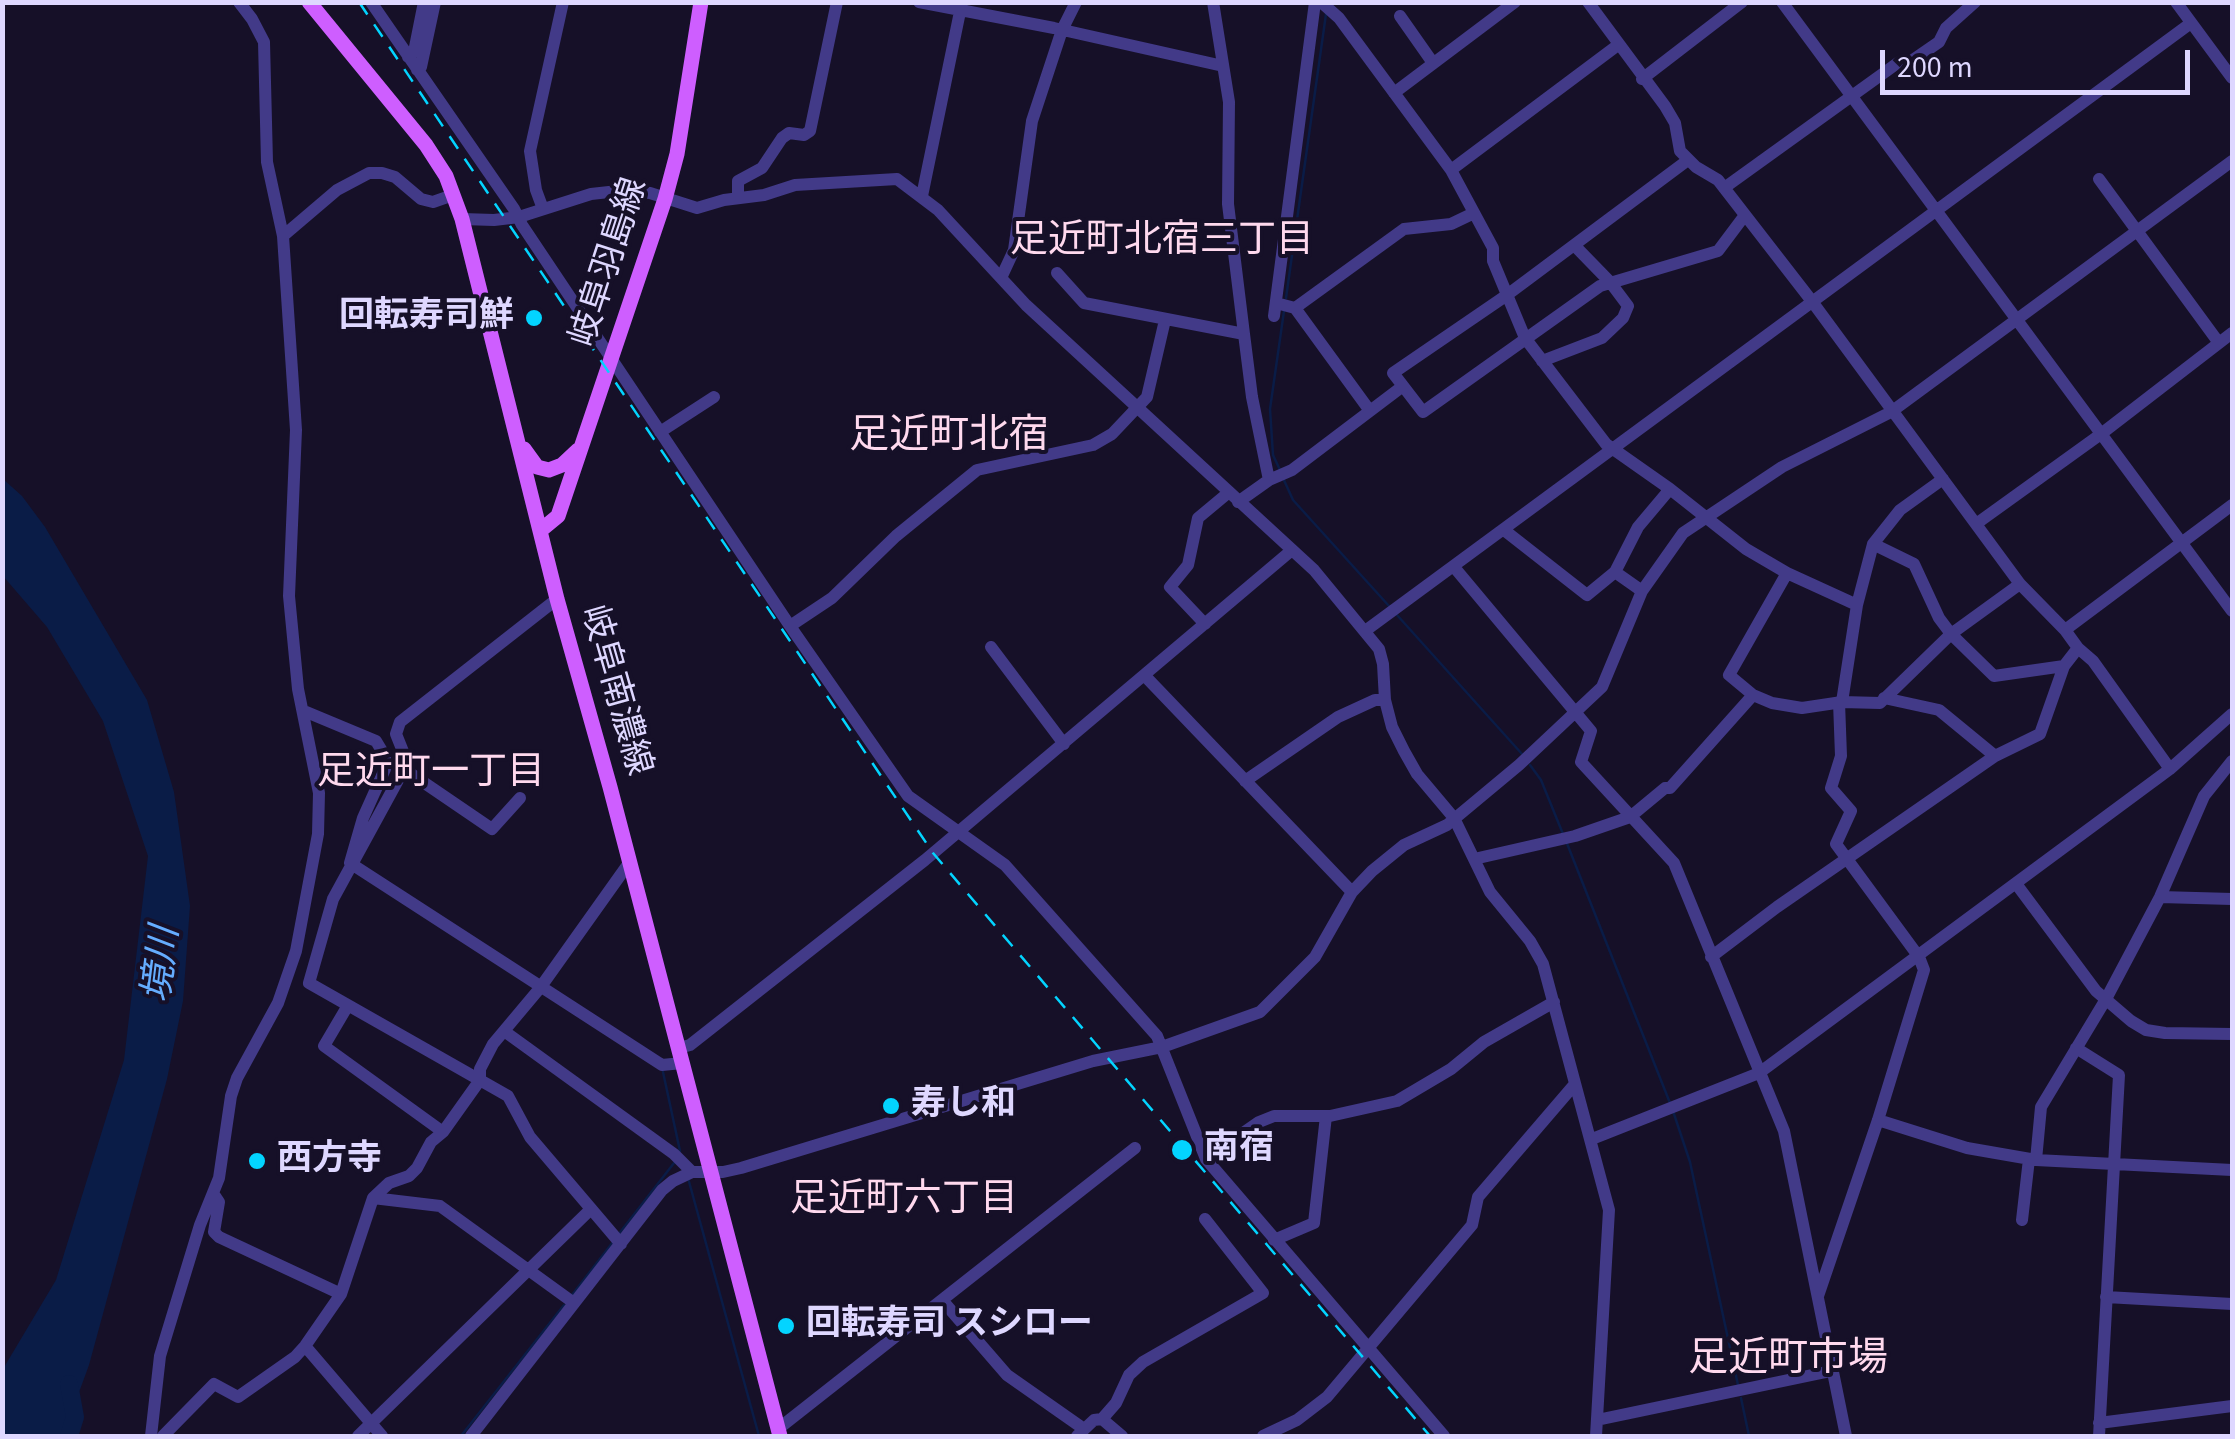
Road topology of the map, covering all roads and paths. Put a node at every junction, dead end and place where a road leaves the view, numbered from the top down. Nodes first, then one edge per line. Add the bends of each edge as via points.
1 (239, 2) edge
2 (309, 2) edge
3 (371, 2) edge
4 (424, 2) edge
5 (435, 2) edge
6 (563, 2) edge
7 (701, 2) edge
8 (837, 2) edge
9 (919, 2) edge
10 (1076, 2) edge
11 (1213, 2) edge
12 (1318, 2) edge
13 (1340, 2) edge
14 (1514, 2) edge
15 (1588, 2) edge
16 (1742, 2) edge
17 (1782, 2) edge
18 (1975, 2) edge
19 (2176, 2) edge
20 (962, 7) edge
21 (1400, 16) dead end
22 (1338, 18) junction
23 (2191, 23) junction
24 (1062, 30) junction
25 (1618, 45) junction
26 (408, 57) junction
27 (1432, 63) junction
28 (1224, 66) junction
29 (417, 70) junction
30 (2232, 78) edge
31 (1642, 79) junction
32 (1394, 92) junction
33 (1851, 96) junction
34 (1688, 160) junction
35 (2232, 161) edge
36 (1451, 170) junction
37 (2099, 179) dead end
38 (1724, 188) junction
39 (453, 196) junction
40 (922, 196) junction
41 (738, 198) junction
42 (665, 199) junction
43 (543, 210) junction
44 (1934, 210) junction
45 (1474, 213) junction
46 (1745, 215) junction
47 (519, 217) junction
48 (462, 219) junction
49 (2138, 231) junction
50 (283, 236) junction
51 (1574, 245) junction
52 (1057, 273) dead end
53 (1002, 278) junction
54 (1610, 282) junction
55 (1507, 296) junction
56 (1811, 300) junction
57 (1295, 308) junction
58 (1165, 320) junction
59 (2017, 321) junction
60 (2232, 333) edge
61 (1244, 334) junction
62 (1525, 338) junction
63 (2219, 343) junction
64 (612, 359) junction
65 (1542, 361) junction
66 (1402, 386) junction
67 (714, 397) dead end
68 (1138, 409) junction
69 (1370, 411) junction
70 (1891, 412) junction
71 (514, 432) junction
72 (660, 432) junction
73 (2102, 434) junction
74 (581, 447) junction
75 (1613, 449) junction
76 (1943, 479) junction
77 (1269, 480) junction
78 (1670, 488) junction
79 (1233, 498) junction
80 (2232, 506) edge
81 (1707, 518) junction
82 (1976, 524) junction
83 (541, 530) junction
84 (1504, 530) junction
85 (2182, 543) junction
86 (1873, 544) junction
87 (1292, 550) junction
88 (1454, 567) junction
89 (1615, 572) junction
90 (1787, 573) junction
91 (2020, 584) junction
92 (1642, 591) junction
93 (557, 599) junction
94 (1857, 605) junction
95 (2232, 611) edge
96 (1204, 624) junction
97 (790, 626) junction
98 (2066, 630) junction
99 (1365, 631) junction
100 (1950, 634) junction
101 (991, 648) dead end
102 (2078, 648) junction
103 (2064, 666) junction
104 (1145, 676) junction
105 (1753, 695) junction
106 (1884, 698) junction
107 (1385, 700) junction
108 (1841, 702) junction
109 (304, 711) junction
110 (1576, 712) junction
111 (2232, 714) edge
112 (1064, 744) junction
113 (1995, 756) junction
114 (2232, 762) edge
115 (404, 769) junction
116 (2170, 769) junction
117 (1245, 781) junction
118 (520, 798) dead end
119 (1630, 817) junction
120 (1454, 818) junction
121 (958, 833) junction
122 (1474, 859) junction
123 (1846, 859) junction
124 (350, 863) junction
125 (629, 864) junction
126 (2017, 885) junction
127 (1352, 892) junction
128 (2160, 897) junction
129 (2232, 899) edge
130 (1712, 956) junction
131 (1918, 957) junction
132 (540, 988) junction
133 (2106, 999) junction
134 (1554, 1002) junction
135 (347, 1007) junction
136 (504, 1030) junction
137 (2232, 1034) edge
138 (1162, 1047) junction
139 (2076, 1048) junction
140 (680, 1056) junction
141 (1759, 1073) junction
142 (480, 1080) junction
143 (1575, 1084) junction
144 (1326, 1116) junction
145 (1878, 1120) junction
146 (443, 1132) junction
147 (1592, 1139) junction
148 (1135, 1148) dead end
149 (1206, 1159) junction
150 (2033, 1159) junction
151 (2113, 1166) junction
152 (2232, 1170) edge
153 (711, 1171) junction
154 (692, 1172) junction
155 (214, 1193) junction
156 (373, 1198) junction
157 (591, 1209) junction
158 (1205, 1219) dead end
159 (2022, 1220) dead end
160 (1274, 1240) junction
161 (621, 1244) junction
162 (531, 1270) junction
163 (342, 1294) junction
164 (2106, 1297) junction
165 (1817, 1298) junction
166 (942, 1300) junction
167 (574, 1304) junction
168 (2232, 1304) edge
169 (305, 1346) junction
170 (1367, 1348) junction
171 (1831, 1371) junction
172 (2232, 1406) edge
173 (1102, 1419) junction
174 (1597, 1420) junction
175 (370, 1424) junction
176 (2099, 1430) edge
177 (1080, 1433) edge
178 (778, 1434) edge
179 (150, 1436) edge
180 (163, 1436) edge
181 (358, 1436) edge
182 (382, 1436) edge
183 (471, 1436) edge
184 (1122, 1436) edge
185 (1263, 1436) edge
186 (1444, 1436) edge
187 (1596, 1436) edge
188 (1846, 1436) edge

1 - 50 street via 264,42 267,162
2 - 39 main road, 岐阜南濃線 via 426,146
3 - 26 street
4 - 26 street
5 - 29 street
6 - 43 street via 530,152
7 - 42 main road, 岐阜羽島線
8 - 41 street via 810,131 782,138 762,168 738,181
9 - 20 street
10 - 24 street
11 - 28 street
12 - 22 street
12 - 57 street via 1275,310
13 - 22 street
14 - 27 street
15 - 25 street
16 - 31 street
17 - 33 street
18 - 33 street via 1938,42
19 - 23 street
20 - 24 street
20 - 40 street
21 - 27 street
22 - 32 street
23 - 30 street
23 - 44 street
24 - 28 street
24 - 53 street via 1032,121 1014,250
25 - 31 street
25 - 36 street
26 - 29 street
27 - 32 street
28 - 61 street via 1228,204
29 - 47 street
31 - 34 street via 1675,123
32 - 36 street
33 - 38 street
33 - 44 street
34 - 38 street
34 - 51 street
35 - 49 street
36 - 45 street
37 - 49 street
38 - 46 street
39 - 48 main road, 岐阜南濃線
39 - 50 street via 421,199 395,178 369,173 337,190
40 - 41 street via 884,178 795,184
40 - 53 street
41 - 42 street via 697,208
42 - 43 street via 627,190
42 - 64 main road, 岐阜羽島線
43 - 47 street
44 - 56 street
44 - 59 street
45 - 55 street
45 - 57 street via 1451,224 1404,229
46 - 54 street via 1718,251
46 - 56 street
47 - 48 street
47 - 64 street
48 - 71 main road, 岐阜南濃線
49 - 59 street
49 - 63 street
50 - 109 street via 296,430 289,596
51 - 54 street
51 - 55 street
52 - 58 street via 1084,302
53 - 68 street
54 - 62 street
54 - 65 street via 1628,306 1623,318 1602,338
55 - 62 street
55 - 66 street via 1393,373
56 - 70 street
56 - 75 street
57 - 69 street
58 - 61 street
58 - 68 street
59 - 70 street
59 - 73 street
60 - 63 street
61 - 77 street
62 - 65 street
62 - 66 street via 1423,412
63 - 73 street
64 - 72 street
64 - 74 main road, 岐阜羽島線
65 - 75 street
66 - 69 street
67 - 72 street
68 - 79 street
68 - 97 street via 1092,446 977,470 832,598
69 - 77 street
70 - 76 street
70 - 81 street via 1782,467
71 - 74 main road via 537,467 549,470
71 - 83 main road, 岐阜南濃線
72 - 97 street
73 - 82 street
73 - 85 street
74 - 83 main road, 岐阜羽島線 via 558,516
75 - 78 street
75 - 84 street
76 - 82 street
76 - 86 street via 1900,510
77 - 79 street
78 - 81 street
78 - 89 street via 1638,527
79 - 87 street
79 - 96 street via 1198,518 1188,565 1170,587
80 - 85 street
81 - 90 street
81 - 92 street via 1683,533
82 - 91 street
83 - 93 main road, 岐阜南濃線
84 - 88 street
84 - 89 street via 1587,595
85 - 95 street
85 - 98 street
86 - 94 street
86 - 100 street via 1914,564
87 - 96 street
87 - 99 street
88 - 99 street
88 - 110 street
89 - 92 street
90 - 94 street
90 - 105 street via 1729,675
91 - 98 street
91 - 100 street
92 - 110 street via 1602,688
93 - 115 street via 400,722 396,734
93 - 125 main road, 岐阜南濃線
94 - 108 street
96 - 104 street
97 - 121 street via 908,796
98 - 102 street
99 - 107 street via 1383,664
100 - 103 street via 1994,676
100 - 106 street
101 - 112 street
102 - 103 street
102 - 116 street
103 - 113 street via 2040,734
104 - 112 street
104 - 117 street
105 - 108 street via 1802,708
105 - 119 street via 1670,788
106 - 108 street
106 - 113 street via 1939,710
107 - 117 street via 1338,717
107 - 120 street via 1404,752
108 - 123 street via 1842,756 1831,788 1850,811 1836,844
109 - 124 street via 376,741 385,756
109 - 155 street via 319,793 308,894 278,1003 231,1096
110 - 119 street via 1591,731 1581,762
110 - 120 street
111 - 116 street
112 - 121 street
113 - 123 street
114 - 128 street via 2204,796
115 - 118 street via 492,829
115 - 124 street
116 - 126 street
117 - 127 street
119 - 122 street
119 - 130 street via 1674,864
120 - 122 street
120 - 127 street via 1404,844
121 - 138 street via 1006,865
121 - 140 street
122 - 134 street via 1503,912 1530,941
123 - 130 street
123 - 131 street
124 - 132 street
124 - 135 street via 309,984
125 - 132 street
125 - 140 main road, 岐阜南濃線
126 - 131 street
126 - 133 street
127 - 138 street via 1315,957 1260,1012
128 - 129 street
128 - 133 street
130 - 141 street
131 - 141 street
131 - 145 street via 1924,970
132 - 136 street
132 - 140 street via 662,1065
133 - 137 street via 2146,1030
133 - 139 street
134 - 143 street
134 - 144 street via 1397,1101
135 - 142 street
135 - 146 street via 324,1046
136 - 142 street
136 - 154 street
138 - 149 street
138 - 153 street
139 - 150 street via 2040,1107
139 - 151 street via 2119,1075
140 - 153 main road, 岐阜南濃線
141 - 147 street
141 - 165 street via 1784,1131
142 - 146 street
142 - 157 street via 508,1096 530,1136
143 - 147 street
143 - 170 street via 1478,1197 1472,1225
144 - 149 street via 1274,1116
144 - 160 street via 1314,1223
145 - 150 street via 1967,1148
145 - 165 street
146 - 156 street via 409,1176
147 - 174 street via 1609,1210
148 - 166 street
149 - 160 street
150 - 151 street
150 - 159 street
151 - 152 street
151 - 164 street
153 - 154 street
153 - 178 main road, 岐阜南濃線
154 - 161 street via 662,1190
155 - 163 street via 219,1237
155 - 179 street via 160,1356
156 - 162 street via 440,1206
156 - 163 street
157 - 161 street
157 - 162 street
158 - 173 street via 1263,1292 1143,1362
160 - 170 street
161 - 167 street
162 - 167 street
162 - 175 street
163 - 169 street
164 - 168 street
164 - 176 street
165 - 171 street
166 - 177 street via 1000,1368
166 - 178 street
167 - 183 street
169 - 175 street
169 - 180 street via 238,1397 214,1384
170 - 185 street via 1317,1407
170 - 186 street
171 - 174 street
171 - 188 street
172 - 176 street
173 - 177 street
173 - 184 street
174 - 187 street
175 - 181 street
175 - 182 street

